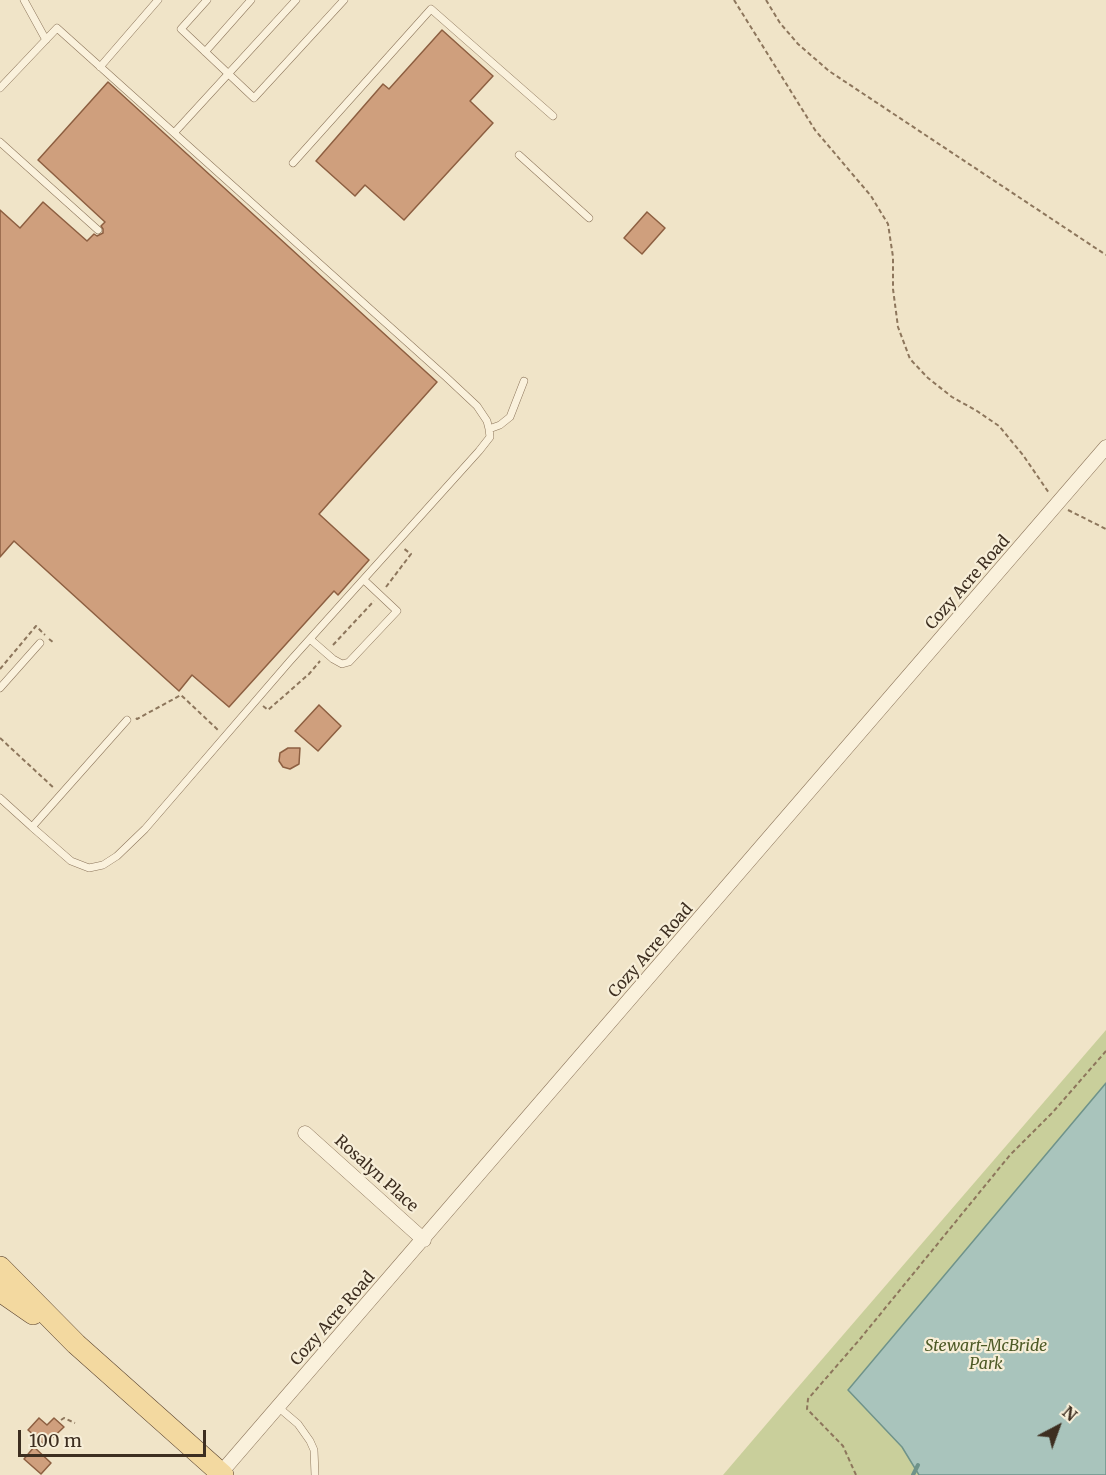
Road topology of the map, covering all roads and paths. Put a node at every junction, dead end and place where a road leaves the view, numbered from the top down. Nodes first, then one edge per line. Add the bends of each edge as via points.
1 (24, 0) edge
2 (158, 0) edge
3 (207, 0) edge
4 (251, 0) edge
5 (296, 0) edge
6 (344, 0) edge
7 (734, 0) edge
8 (766, 0) edge
9 (46, 40) junction
10 (205, 52) junction
11 (100, 67) junction
12 (228, 74) junction
13 (0, 88) edge
14 (553, 116) dead end
15 (174, 133) junction
16 (0, 142) edge
17 (519, 155) dead end
18 (293, 163) dead end
19 (589, 218) dead end
20 (98, 230) dead end
21 (1106, 255) edge
22 (524, 381) dead end
23 (489, 429) junction
24 (1106, 447) edge
25 (1056, 505) junction
26 (1106, 529) edge
27 (398, 543) junction
28 (364, 580) junction
29 (380, 595) junction
30 (310, 639) junction
31 (40, 643) dead end
32 (326, 654) junction
33 (0, 688) edge
34 (256, 700) junction
35 (131, 713) dead end
36 (127, 720) dead end
37 (225, 737) junction
38 (0, 738) edge
39 (61, 794) junction
40 (0, 798) edge
41 (32, 827) junction
42 (1106, 1051) edge
43 (305, 1133) dead end
44 (424, 1240) junction
45 (0, 1267) edge
46 (17, 1296) edge
47 (278, 1407) junction
48 (61, 1420) dead end
49 (75, 1423) dead end
50 (221, 1474) edge
51 (315, 1475) edge
52 (856, 1475) edge

1 - 9 lane
2 - 11 lane
3 - 10 lane via 181,29
4 - 10 lane
5 - 12 lane
6 - 12 lane via 254,98
7 - 25 path via 815,130 871,196 888,224 898,327 910,359 952,397 999,426
8 - 21 path via 798,44 829,71
9 - 11 lane via 57,28
9 - 13 lane
10 - 12 lane
11 - 15 lane
12 - 15 lane
14 - 18 lane via 431,9
15 - 23 lane via 477,406
16 - 20 lane
17 - 19 lane
22 - 23 lane via 510,417
23 - 27 lane via 489,437 480,451
24 - 25 street, Cozy Acre Road
25 - 26 path
25 - 44 street, Cozy Acre Road
27 - 28 lane
27 - 29 path via 411,555
28 - 29 lane
28 - 30 lane
29 - 32 path
29 - 32 lane via 397,611 349,662 342,664
30 - 32 lane
30 - 34 lane
31 - 33 lane
32 - 34 path via 268,710
34 - 37 lane
35 - 37 path via 137,719 181,695
36 - 39 lane
37 - 41 lane via 145,829 103,865 89,868 71,861
38 - 39 path
39 - 41 lane
40 - 41 lane
42 - 52 path via 1010,1155 808,1398 807,1409 843,1446
43 - 44 street, Rosalyn Place
44 - 47 street, Cozy Acre Road
45 - 46 main road
46 - 50 main road
47 - 50 street, Cozy Acre Road
47 - 51 lane via 310,1441
48 - 49 path

